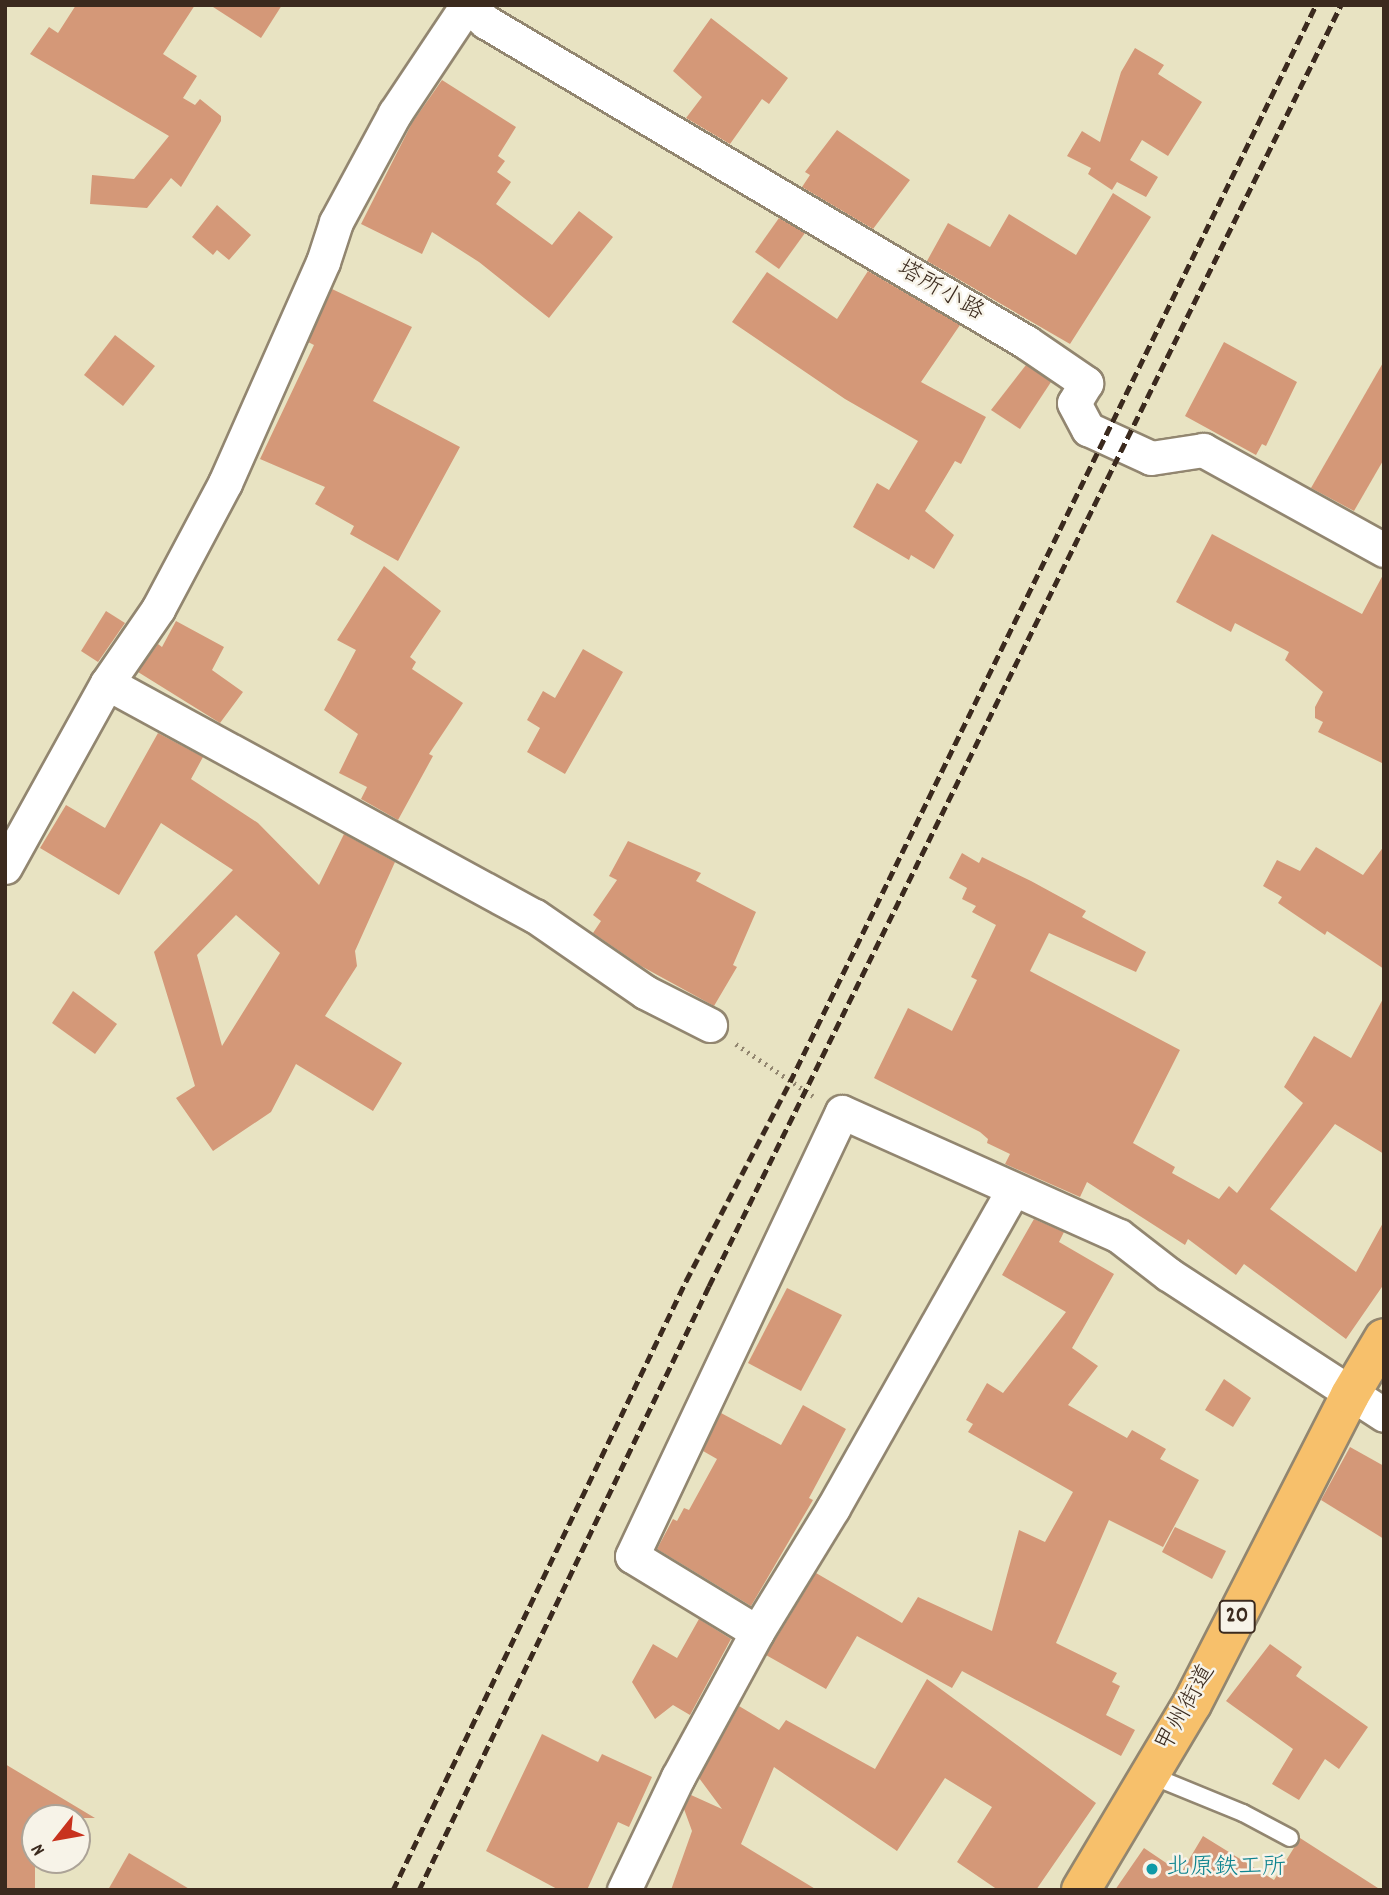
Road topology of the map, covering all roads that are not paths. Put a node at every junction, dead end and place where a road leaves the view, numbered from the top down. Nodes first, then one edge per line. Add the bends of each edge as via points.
1 (467, 5) edge
2 (1384, 550) edge
3 (107, 683) junction
4 (5, 867) edge
5 (710, 1025) road end
6 (1012, 1191) junction
7 (1384, 1338) edge
8 (1350, 1395) junction
9 (1384, 1415) edge
10 (757, 1632) junction
11 (1150, 1774) junction
12 (1290, 1838) dead end
13 (624, 1890) edge
14 (1081, 1890) edge

1 - 2 street, 塔所小路 via 510,36 1026,342 1086,383 1074,403 1088,429 1151,458 1203,450
1 - 3 street via 395,113 336,222 225,484 158,609
3 - 4 street
3 - 5 street via 536,916 645,992
6 - 8 street via 1045,1201 1119,1236 1168,1274
6 - 10 street via 833,1508
6 - 10 street via 842,1112 632,1556
7 - 8 highway, 甲州街道 / 20
8 - 9 street
8 - 11 highway, 甲州街道 / 20 via 1192,1704
10 - 13 street
11 - 12 lane
11 - 14 highway, 甲州街道 / 20

